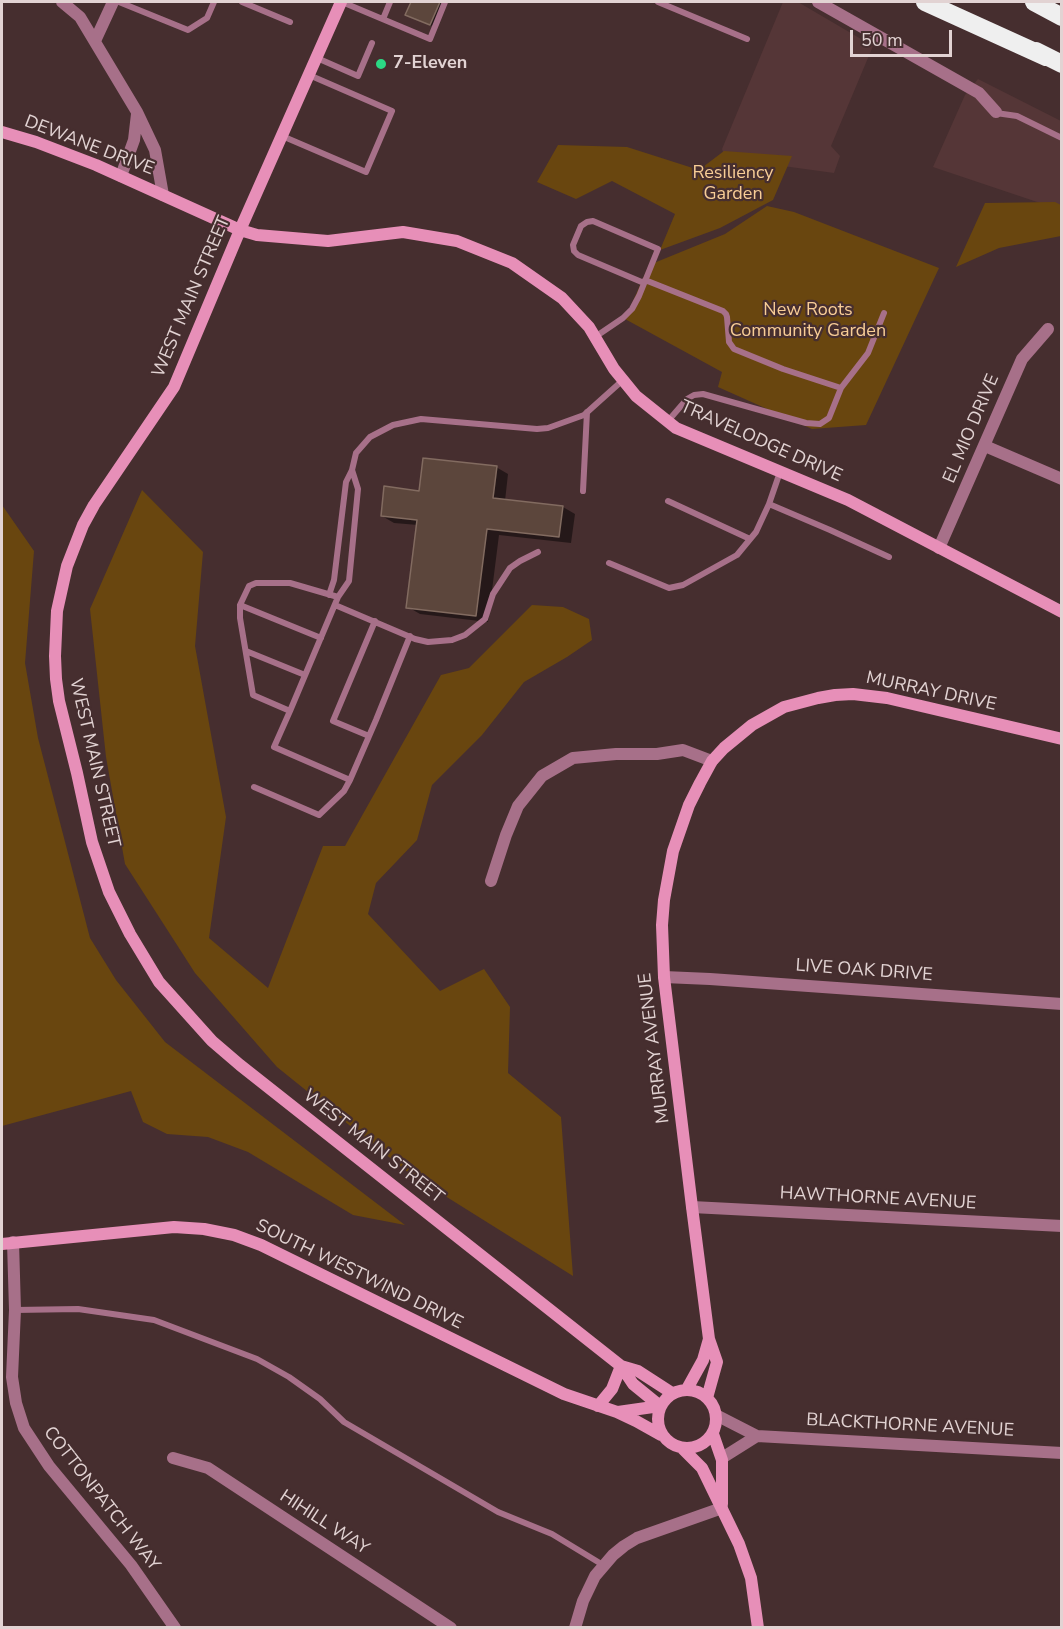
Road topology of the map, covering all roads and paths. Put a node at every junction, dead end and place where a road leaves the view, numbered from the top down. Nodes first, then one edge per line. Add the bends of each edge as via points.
1 (62, 2) edge
2 (113, 2) edge
3 (119, 2) edge
4 (214, 2) edge
5 (242, 2) edge
6 (342, 2) edge
7 (390, 2) edge
8 (445, 2) edge
9 (658, 2) edge
10 (818, 2) edge
11 (925, 2) edge
12 (952, 2) edge
13 (1034, 2) edge
14 (1062, 17) edge
15 (383, 19) junction
16 (290, 22) dead end
17 (747, 39) dead end
18 (95, 41) junction
19 (372, 43) dead end
20 (317, 58) junction
21 (1054, 60) edge
22 (309, 75) junction
23 (137, 112) junction
24 (996, 112) joint
25 (2, 132) edge
26 (282, 136) junction
27 (1062, 138) edge
28 (121, 176) junction
29 (163, 195) junction
30 (240, 230) junction
31 (645, 282) junction
32 (884, 313) dead end
33 (1048, 329) dead end
34 (595, 337) junction
35 (623, 380) junction
36 (840, 388) junction
37 (587, 412) junction
38 (668, 421) junction
39 (985, 446) junction
40 (352, 470) junction
41 (780, 471) junction
42 (1062, 479) edge
43 (583, 491) dead end
44 (668, 501) dead end
45 (769, 504) junction
46 (750, 539) junction
47 (939, 548) junction
48 (538, 552) dead end
49 (889, 557) dead end
50 (609, 563) dead end
51 (329, 595) junction
52 (338, 597) junction
53 (240, 605) junction
54 (335, 605) junction
55 (1062, 612) edge
56 (375, 621) junction
57 (410, 636) junction
58 (321, 638) junction
59 (246, 651) junction
60 (305, 675) junction
61 (290, 711) junction
62 (369, 736) junction
63 (1062, 739) edge
64 (712, 761) junction
65 (350, 780) junction
66 (254, 787) dead end
67 (491, 881) dead end
68 (664, 977) junction
69 (1062, 1004) edge
70 (692, 1207) junction
71 (1062, 1226) edge
72 (8, 1243) edge
73 (15, 1310) junction
74 (709, 1339) junction
75 (621, 1365) junction
76 (687, 1389) junction
77 (672, 1393) junction
78 (707, 1398) junction
79 (598, 1406) junction
80 (660, 1406) junction
81 (617, 1412) junction
82 (716, 1415) junction
83 (713, 1434) junction
84 (661, 1435) junction
85 (757, 1436) junction
86 (683, 1449) junction
87 (1062, 1453) edge
88 (173, 1458) dead end
89 (722, 1458) junction
90 (722, 1508) junction
91 (603, 1565) junction
92 (175, 1628) edge
93 (451, 1628) edge
94 (575, 1628) edge
95 (758, 1628) edge

1 - 18 street via 80,17
2 - 18 street
3 - 4 lane via 188,30 207,18
5 - 16 lane
6 - 15 lane
6 - 20 street, WEST MAIN STREET
7 - 15 lane
8 - 15 lane via 430,39
9 - 17 lane
10 - 24 street via 978,93
11 - 21 highway
12 - 21 highway
13 - 14 highway
18 - 23 street
19 - 20 lane via 358,76
20 - 22 street, WEST MAIN STREET
22 - 26 street, WEST MAIN STREET
22 - 26 lane via 392,111 366,172
23 - 28 street via 134,140
23 - 29 street via 155,150
24 - 27 lane via 1017,116
25 - 28 street, DEWANE DRIVE
26 - 30 street, WEST MAIN STREET
28 - 29 street, DEWANE DRIVE
29 - 30 street, DEWANE DRIVE
30 - 34 street, TRAVELODGE DRIVE via 328,241 403,232 457,241 512,263 562,298
30 - 75 street, WEST MAIN STREET via 174,387 94,505 61,588 55,633 56,679 92,842 109,892 130,934 159,982 212,1041
31 - 31 lane via 657,248 593,221 581,226 573,244 578,255
31 - 34 lane via 628,313
31 - 36 lane via 723,311 734,349
32 - 36 lane via 868,353
33 - 39 street, EL MIO DRIVE via 1022,359
34 - 35 street, TRAVELODGE DRIVE
35 - 37 lane
35 - 38 street, TRAVELODGE DRIVE via 636,396
36 - 38 lane via 830,418 820,424 703,394 687,399
37 - 40 lane via 537,429 430,419 406,422 370,437 356,453
37 - 43 lane
38 - 41 street, TRAVELODGE DRIVE via 676,428
39 - 42 street
39 - 47 street, EL MIO DRIVE
40 - 51 lane via 346,482
40 - 52 lane via 358,489 354,539 349,581
41 - 45 lane
41 - 47 street, TRAVELODGE DRIVE via 848,500
44 - 46 lane
45 - 46 lane
45 - 49 lane
46 - 50 lane via 737,555 683,585 669,588
47 - 55 street, TRAVELODGE DRIVE
48 - 57 lane via 510,568 493,594 485,619 465,635 442,642
51 - 52 lane
51 - 53 lane via 290,583 255,583 249,586
52 - 54 lane
53 - 58 lane
53 - 59 lane
54 - 56 lane
54 - 58 lane
56 - 57 lane
56 - 62 lane via 333,721
57 - 62 lane
58 - 60 lane
59 - 60 lane
59 - 61 lane via 253,695
60 - 61 lane
61 - 65 lane via 274,747
62 - 65 lane
63 - 64 street, MURRAY DRIVE via 887,698 835,695 801,702 768,715 737,735
64 - 67 street via 683,750 573,758 542,776 518,806
64 - 68 street, MURRAY AVENUE via 689,805 673,851 662,925
65 - 66 lane via 320,814
68 - 69 street, LIVE OAK DRIVE
68 - 70 street, MURRAY AVENUE
70 - 71 street, HAWTHORNE AVENUE
70 - 74 street, MURRAY AVENUE
72 - 73 street, COTTONPATCH WAY
72 - 79 street, SOUTH WESTWIND DRIVE via 174,1227 234,1235 564,1394
73 - 91 lane via 78,1309 154,1320 257,1359 320,1399 344,1422 498,1512 552,1534
73 - 92 street, COTTONPATCH WAY via 12,1377 24,1428
74 - 76 street, MURRAY AVENUE
74 - 78 street, MURRAY AVENUE via 717,1362
75 - 77 street, WEST MAIN STREET
75 - 79 street via 612,1389
75 - 80 street, WEST MAIN STREET via 633,1384
76 - 77 street
76 - 78 street
77 - 80 street
78 - 82 street
79 - 81 street, SOUTH WESTWIND DRIVE
80 - 81 street, SOUTH WESTWIND DRIVE
80 - 84 street via 657,1420
81 - 84 street, SOUTH WESTWIND DRIVE
82 - 83 street
82 - 85 street, BLACKTHORNE AVENUE
83 - 86 street via 705,1443
83 - 89 street
84 - 86 street
85 - 87 street, BLACKTHORNE AVENUE
85 - 89 street
86 - 90 street via 702,1468
88 - 93 street, HIHILL WAY via 208,1468
89 - 90 street
90 - 91 street via 637,1538
90 - 95 street via 751,1578
91 - 94 street via 588,1588

